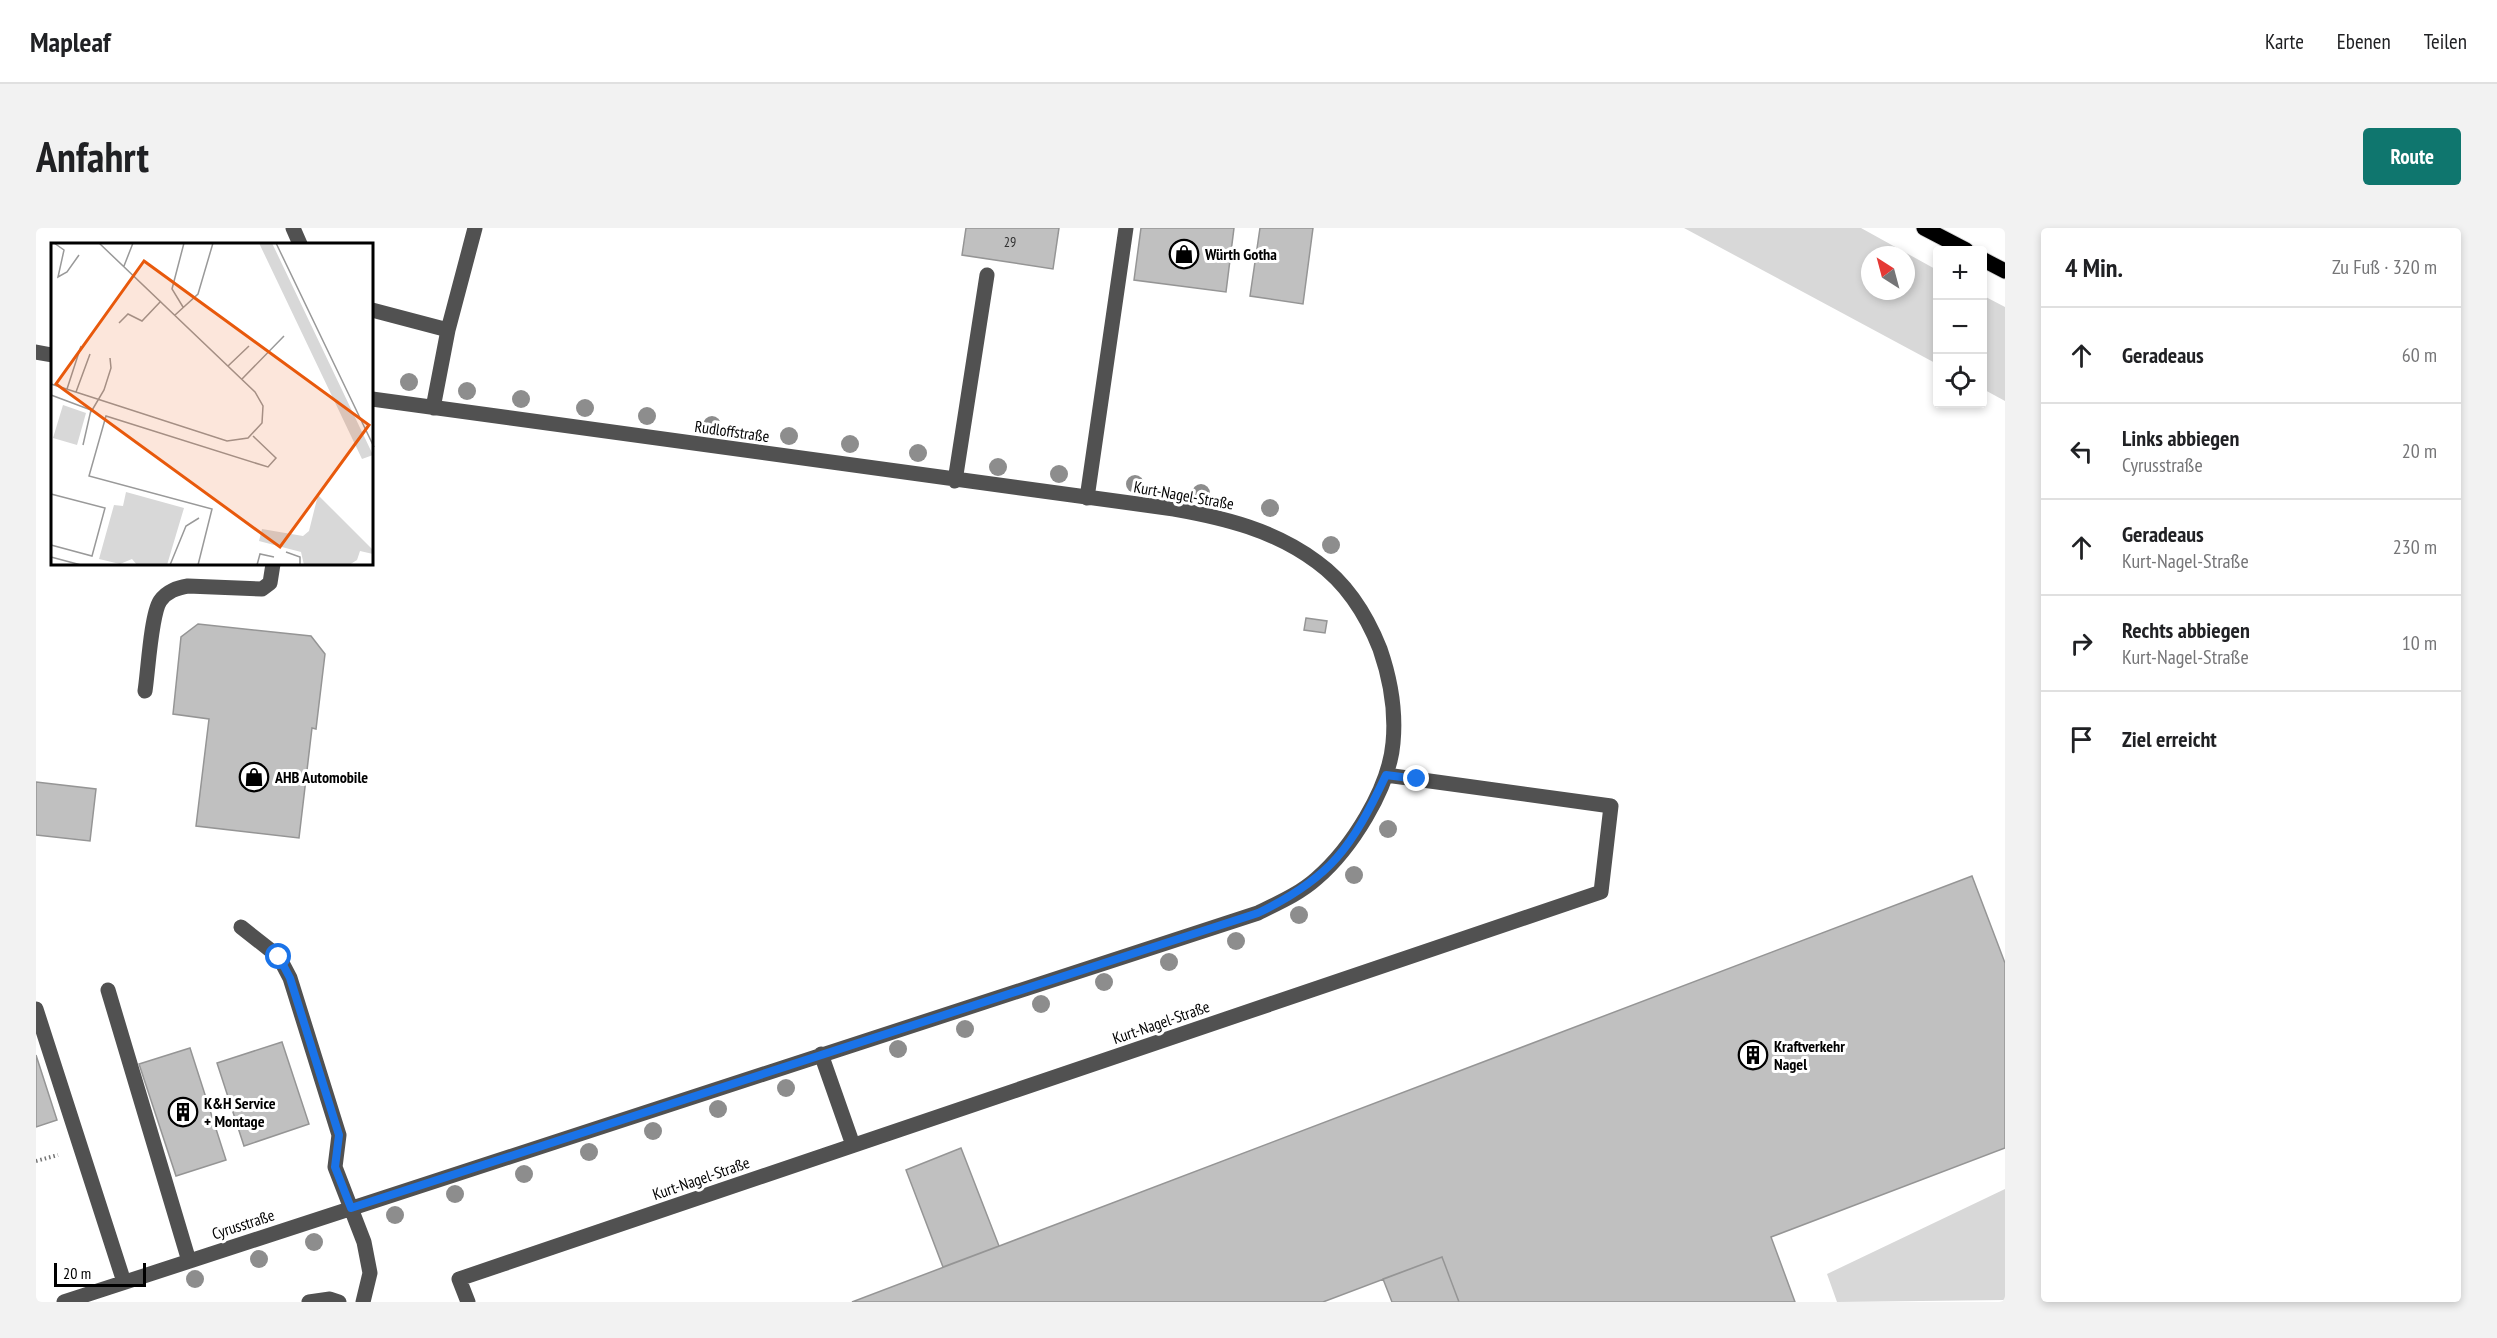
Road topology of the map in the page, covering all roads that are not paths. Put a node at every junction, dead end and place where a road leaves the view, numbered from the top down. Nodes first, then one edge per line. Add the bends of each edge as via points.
1 (292, 228) edge
2 (475, 228) edge
3 (1126, 228) edge
4 (1924, 228) edge
5 (300, 243) edge
6 (1958, 246) edge
7 (1987, 261) edge
8 (2005, 272) edge
9 (987, 275) dead end
10 (374, 311) edge
11 (448, 330) junction
12 (36, 352) edge
13 (51, 355) edge
14 (374, 399) edge
15 (433, 408) junction
16 (955, 481) junction
17 (1087, 498) junction
18 (273, 566) edge
19 (145, 691) dead end
20 (1386, 775) junction
21 (241, 927) dead end
22 (108, 990) dead end
23 (36, 1010) edge
24 (821, 1054) junction
25 (853, 1145) junction
26 (434, 1181) joint
27 (351, 1208) junction
28 (189, 1261) junction
29 (124, 1282) junction
30 (64, 1302) edge
31 (309, 1302) edge
32 (339, 1302) edge
33 (363, 1302) edge
34 (468, 1302) edge

1 - 5 street
2 - 11 street
3 - 17 street
4 - 6 main road
7 - 8 main road
9 - 16 street
10 - 11 street
11 - 15 street
12 - 13 street
14 - 15 street, Rudloffstraße
15 - 16 street, Rudloffstraße
16 - 17 street, Rudloffstraße
17 - 20 street, Kurt-Nagel-Straße via 1218,517 1257,529 1319,563 1353,599 1385,663 1393,721 1393,745
18 - 19 street via 270,583 262,589 188,586 163,597 156,609
20 - 24 street, Kurt-Nagel-Straße via 1346,849 1316,879 1258,913
20 - 25 street, Kurt-Nagel-Straße via 1611,806 1601,892
21 - 27 street via 279,957 290,978 339,1135 335,1167
22 - 28 street
23 - 29 street
24 - 25 street
24 - 26 street, Kurt-Nagel-Straße
25 - 34 street, Kurt-Nagel-Straße via 459,1279
26 - 27 street, Cyrusstraße
27 - 28 street, Cyrusstraße
27 - 33 street via 370,1273
28 - 29 street, Cyrusstraße
29 - 30 street, Cyrusstraße
31 - 32 street

